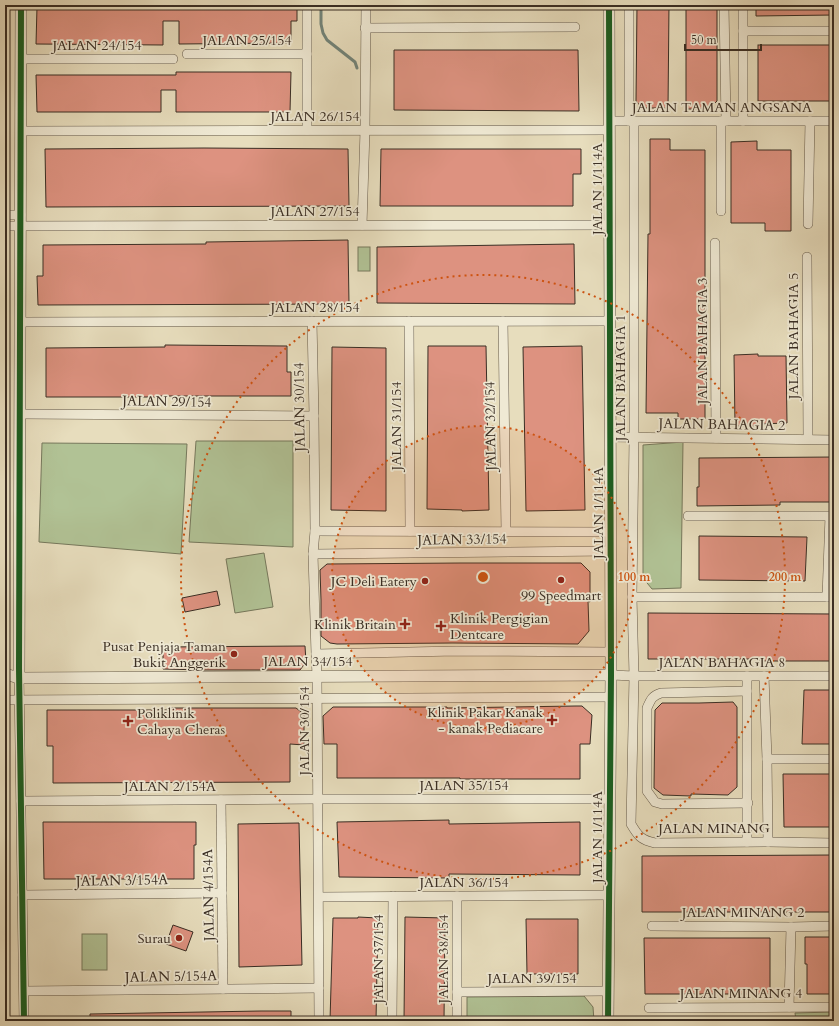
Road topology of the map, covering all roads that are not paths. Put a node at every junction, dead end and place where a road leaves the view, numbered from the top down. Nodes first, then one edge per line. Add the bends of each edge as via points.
1 (21, 5) edge
2 (308, 5) edge
3 (366, 5) edge
4 (609, 5) edge
5 (629, 5) edge
6 (724, 5) edge
7 (743, 5) edge
8 (575, 27) dead end
9 (365, 28) junction
10 (834, 31) edge
11 (743, 32) junction
12 (187, 54) dead end
13 (307, 54) junction
14 (21, 59) junction
15 (173, 59) dead end
16 (632, 121) junction
17 (724, 121) junction
18 (743, 121) junction
19 (810, 121) junction
20 (834, 122) edge
21 (609, 126) junction
22 (307, 130) junction
23 (364, 130) junction
24 (21, 131) junction
25 (721, 211) dead end
26 (5, 215) edge
27 (20, 220) junction
28 (808, 224) dead end
29 (362, 225) junction
30 (610, 225) junction
31 (5, 226) edge
32 (715, 243) dead end
33 (807, 257) dead end
34 (610, 320) junction
35 (312, 321) junction
36 (409, 321) junction
37 (503, 321) junction
38 (20, 322) junction
39 (20, 414) junction
40 (314, 416) junction
41 (610, 436) junction
42 (634, 437) junction
43 (716, 438) junction
44 (808, 439) junction
45 (834, 440) edge
46 (688, 516) dead end
47 (832, 516) edge
48 (315, 532) junction
49 (410, 532) junction
50 (506, 532) junction
51 (610, 532) junction
52 (610, 551) junction
53 (313, 554) junction
54 (632, 597) junction
55 (831, 597) edge
56 (611, 652) junction
57 (316, 654) junction
58 (5, 674) edge
59 (611, 675) junction
60 (318, 676) junction
61 (634, 676) junction
62 (747, 676) junction
63 (764, 676) junction
64 (834, 676) edge
65 (19, 678) junction
66 (747, 691) junction
67 (610, 697) junction
68 (318, 698) junction
69 (5, 700) edge
70 (20, 700) junction
71 (834, 759) edge
72 (767, 760) junction
73 (318, 799) junction
74 (609, 799) junction
75 (221, 800) junction
76 (21, 801) junction
77 (748, 803) junction
78 (747, 842) junction
79 (768, 842) junction
80 (834, 843) edge
81 (222, 893) junction
82 (22, 895) junction
83 (609, 895) junction
84 (393, 896) junction
85 (457, 896) junction
86 (319, 897) junction
87 (652, 926) dead end
88 (834, 926) edge
89 (791, 928) junction
90 (319, 988) junction
91 (223, 989) junction
92 (24, 991) junction
93 (607, 991) junction
94 (457, 992) junction
95 (789, 1007) junction
96 (834, 1007) edge
97 (649, 1008) dead end
98 (24, 1021) edge
99 (319, 1021) edge
100 (392, 1021) edge
101 (457, 1021) edge
102 (608, 1021) edge

1 - 14 street
2 - 13 street
3 - 9 street
4 - 21 street, JALAN 1/114A
5 - 16 street, JALAN BAHAGIA 1
6 - 17 street
7 - 11 street
8 - 9 street
9 - 23 street
10 - 11 street
11 - 18 street
12 - 13 street, JALAN 25/154
13 - 22 street
14 - 15 street, JALAN 24/154
14 - 24 street
16 - 17 street, JALAN TAMAN ANGSANA
16 - 21 street, JALAN TAMAN ANGSANA
16 - 42 street, JALAN BAHAGIA 1
17 - 18 street, JALAN TAMAN ANGSANA
17 - 25 street
18 - 19 street, JALAN TAMAN ANGSANA
19 - 20 street, JALAN TAMAN ANGSANA
19 - 28 street
21 - 23 street, JALAN 26/154
21 - 30 street, JALAN 1/114A
22 - 23 street, JALAN 26/154
22 - 24 street, JALAN 26/154
23 - 29 street
24 - 27 street
26 - 27 street
27 - 29 street, JALAN 27/154
27 - 31 street
27 - 38 street
29 - 30 street, JALAN 27/154
30 - 34 street, JALAN 1/114A
32 - 43 street, JALAN BAHAGIA 3
33 - 44 street, JALAN BAHAGIA 5
34 - 37 street, JALAN 28/154
34 - 41 street, JALAN 1/114A
35 - 36 street, JALAN 28/154
35 - 38 street, JALAN 28/154
35 - 40 street, JALAN 30/154
36 - 37 street, JALAN 28/154
36 - 49 street, JALAN 31/154
37 - 50 street, JALAN 32/154
38 - 39 street
39 - 40 street, JALAN 29/154
39 - 65 street
40 - 48 street, JALAN 30/154
41 - 42 street, JALAN BAHAGIA 2
41 - 51 street, JALAN 1/114A
42 - 43 street, JALAN BAHAGIA 2
42 - 54 street, JALAN BAHAGIA 1
43 - 44 street, JALAN BAHAGIA 2
44 - 45 street, JALAN BAHAGIA 2
46 - 47 street
47 - 55 street
48 - 49 street, JALAN 33/154
48 - 53 street, JALAN 30/154
49 - 50 street, JALAN 33/154
50 - 51 street, JALAN 33/154
51 - 52 street, JALAN 1/114A
52 - 53 street, JALAN 33/154
52 - 56 street, JALAN 1/114A
53 - 57 street, JALAN 30/154
54 - 55 street
54 - 61 street, JALAN BAHAGIA 1
56 - 57 street
56 - 59 street, JALAN 1/114A
57 - 60 street, JALAN 30/154
58 - 65 street, JALAN 34/154
59 - 60 street, JALAN 34/154
59 - 61 street, JALAN BAHAGIA 8
59 - 67 street, JALAN 1/114A
60 - 65 street, JALAN 34/154
60 - 68 street, JALAN 30/154
61 - 62 street, JALAN BAHAGIA 8
61 - 78 street, JALAN MINANG via 631,824 635,832 640,838 655,843
62 - 63 street, JALAN BAHAGIA 8
62 - 66 street
63 - 64 street, JALAN BAHAGIA 8
63 - 72 street
65 - 70 street
66 - 77 street
66 - 77 street via 661,693 651,699 647,708 647,791 655,802 662,804
67 - 68 street
67 - 74 street, JALAN 1/114A
68 - 70 street
68 - 73 street, JALAN 30/154
69 - 70 street
70 - 76 street
71 - 72 street
72 - 79 street
73 - 74 street, JALAN 35/154
73 - 75 street, JALAN 2/154A
73 - 86 street, JALAN 30/154
74 - 83 street, JALAN 1/114A
75 - 76 street, JALAN 2/154A
75 - 81 street, JALAN 4/154A
76 - 82 street
77 - 78 street
78 - 79 street, JALAN MINANG
79 - 80 street, JALAN MINANG
81 - 82 street, JALAN 3/154A
81 - 91 street, JALAN 4/154A
82 - 92 street
83 - 85 street, JALAN 36/154
83 - 93 street, JALAN 1/114A
84 - 85 street, JALAN 36/154
84 - 86 street, JALAN 36/154
84 - 100 street, JALAN 37/154
85 - 94 street, JALAN 38/154
86 - 90 street, JALAN 30/154
87 - 89 street, JALAN MINANG 2
88 - 89 street, JALAN MINANG 2
89 - 95 street
90 - 91 street, JALAN 5/154A
90 - 99 street, JALAN 30/154
91 - 92 street, JALAN 5/154A
92 - 98 street
93 - 94 street, JALAN 39/154
93 - 102 street, JALAN 1/114A
94 - 101 street, JALAN 38/154
95 - 96 street, JALAN MINANG 4
95 - 97 street, JALAN MINANG 4

